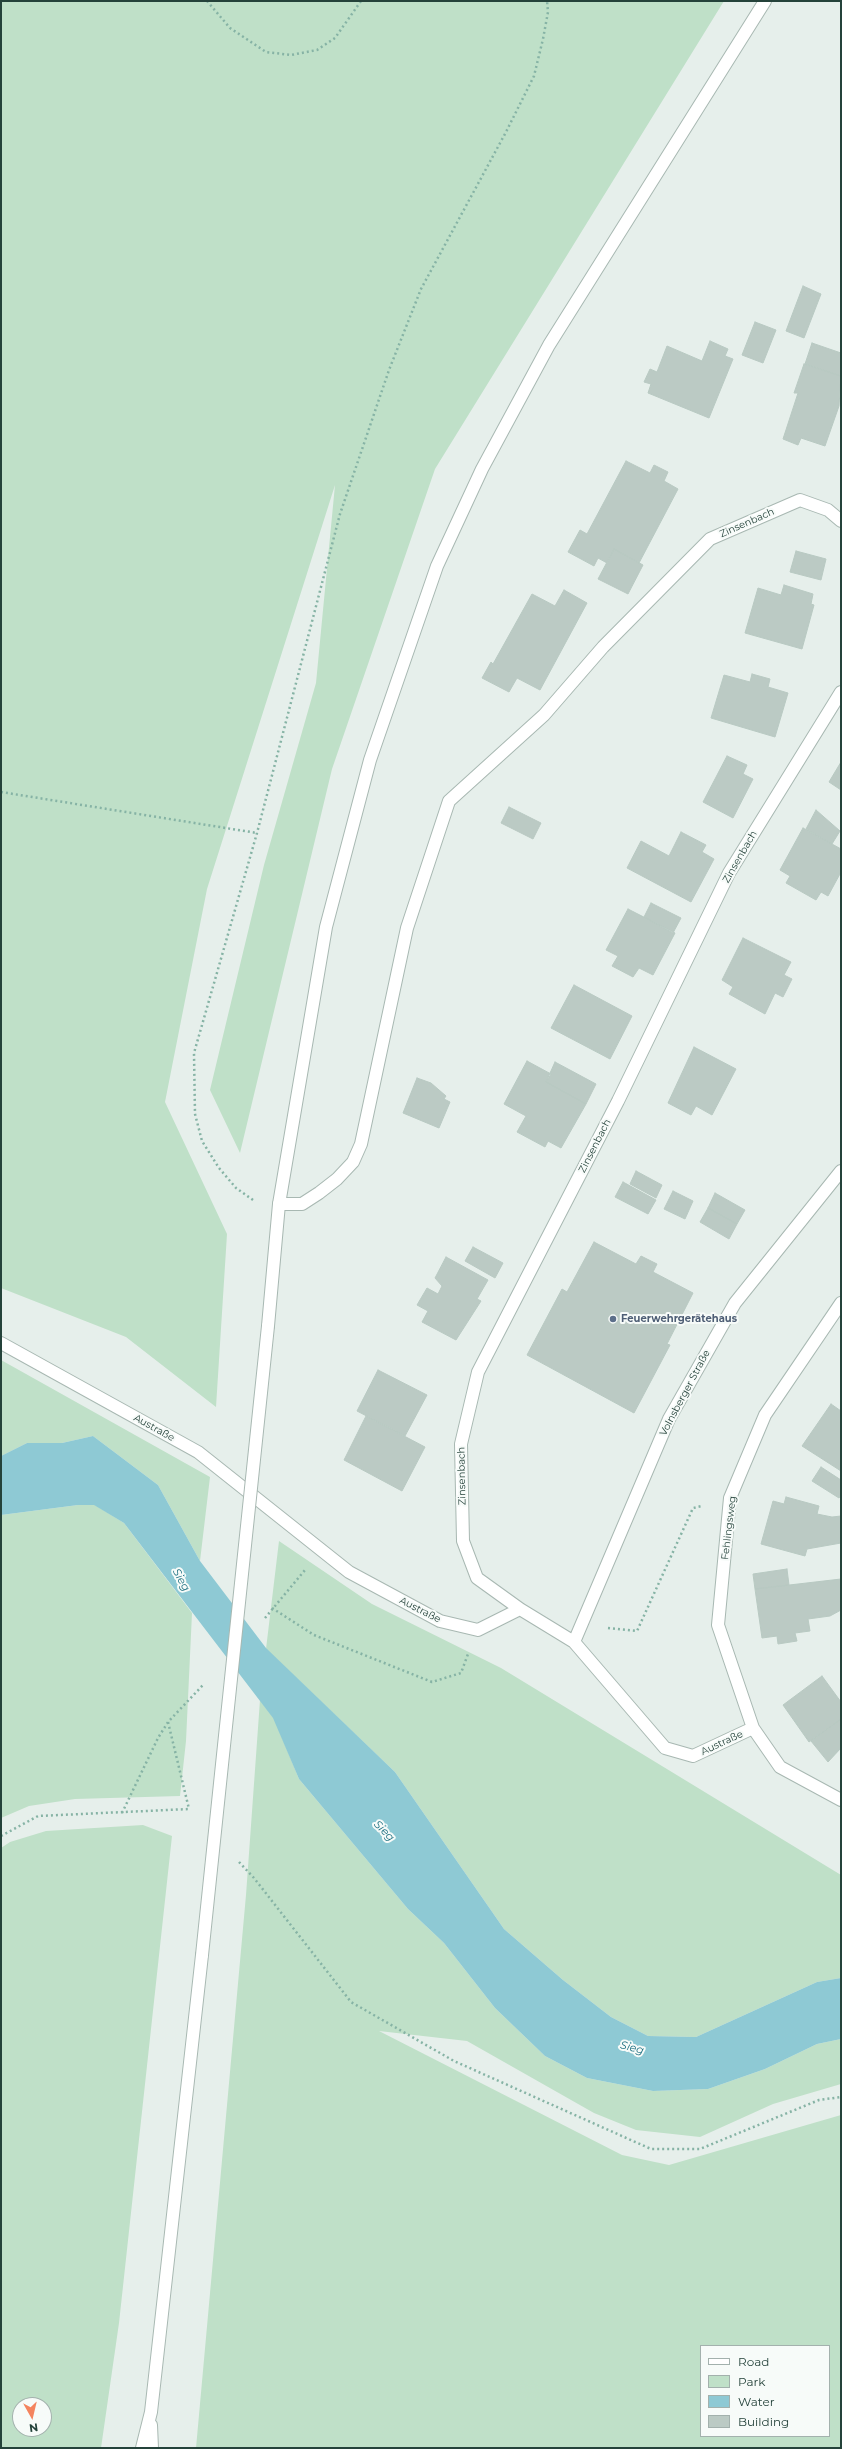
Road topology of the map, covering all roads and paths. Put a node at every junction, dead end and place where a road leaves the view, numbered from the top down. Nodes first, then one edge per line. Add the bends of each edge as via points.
1 (207, 1) edge
2 (361, 1) edge
3 (547, 1) edge
4 (764, 1) edge
5 (841, 521) edge
6 (841, 692) edge
7 (1, 792) edge
8 (257, 833) junction
9 (841, 1171) edge
10 (279, 1204) junction
11 (841, 1303) edge
12 (1, 1343) edge
13 (730, 1498) junction
14 (321, 1551) junction
15 (272, 1608) junction
16 (520, 1609) junction
17 (263, 1621) dead end
18 (582, 1626) junction
19 (478, 1630) junction
20 (574, 1642) junction
21 (178, 1712) dead end
22 (168, 1722) junction
23 (753, 1728) junction
24 (841, 1800) edge
25 (189, 1809) junction
26 (122, 1813) junction
27 (194, 1815) dead end
28 (1, 1836) edge
29 (237, 1860) dead end
30 (841, 2097) edge
31 (151, 2412) junction
32 (142, 2448) edge
33 (152, 2448) edge

1 - 2 path via 230,28 266,52 291,55 317,50 335,38
3 - 8 path via 548,12 534,76 421,289 388,370 340,514
4 - 10 street via 549,345 482,469 437,566 370,760 326,926
5 - 10 street, Zinsenbach via 828,510 800,500 710,539 603,647 544,715 449,801 407,928 360,1144 353,1162 337,1179 302,1204
6 - 16 street, Zinsenbach via 729,873 618,1101 478,1372 460,1444 463,1541 477,1578
7 - 8 path
8 - 10 path via 194,1053 195,1114 202,1141 218,1168 236,1188 252,1200
9 - 18 street, Volnsberger Straße via 735,1303 669,1419
10 - 31 street, bridge via 202,1955
11 - 13 street, Fehlingsweg via 765,1415
12 - 14 street, Austraße via 198,1452
13 - 18 path via 693,1508 636,1630
13 - 23 street, Fehlingsweg via 718,1625
14 - 15 path
14 - 19 street, Austraße via 349,1572 440,1622
15 - 17 path
15 - 19 path via 314,1635 432,1682 461,1673
16 - 19 street
16 - 20 street, Austraße
18 - 20 street, Volnsberger Straße
20 - 23 street, Austraße via 665,1748 693,1756
21 - 22 path
22 - 25 path
22 - 26 path
23 - 24 street, Austraße via 780,1767
25 - 26 path
25 - 27 path
26 - 28 path via 38,1816
29 - 30 path via 351,2002 454,2061 651,2149 700,2149 819,2100
31 - 32 street
31 - 33 street

